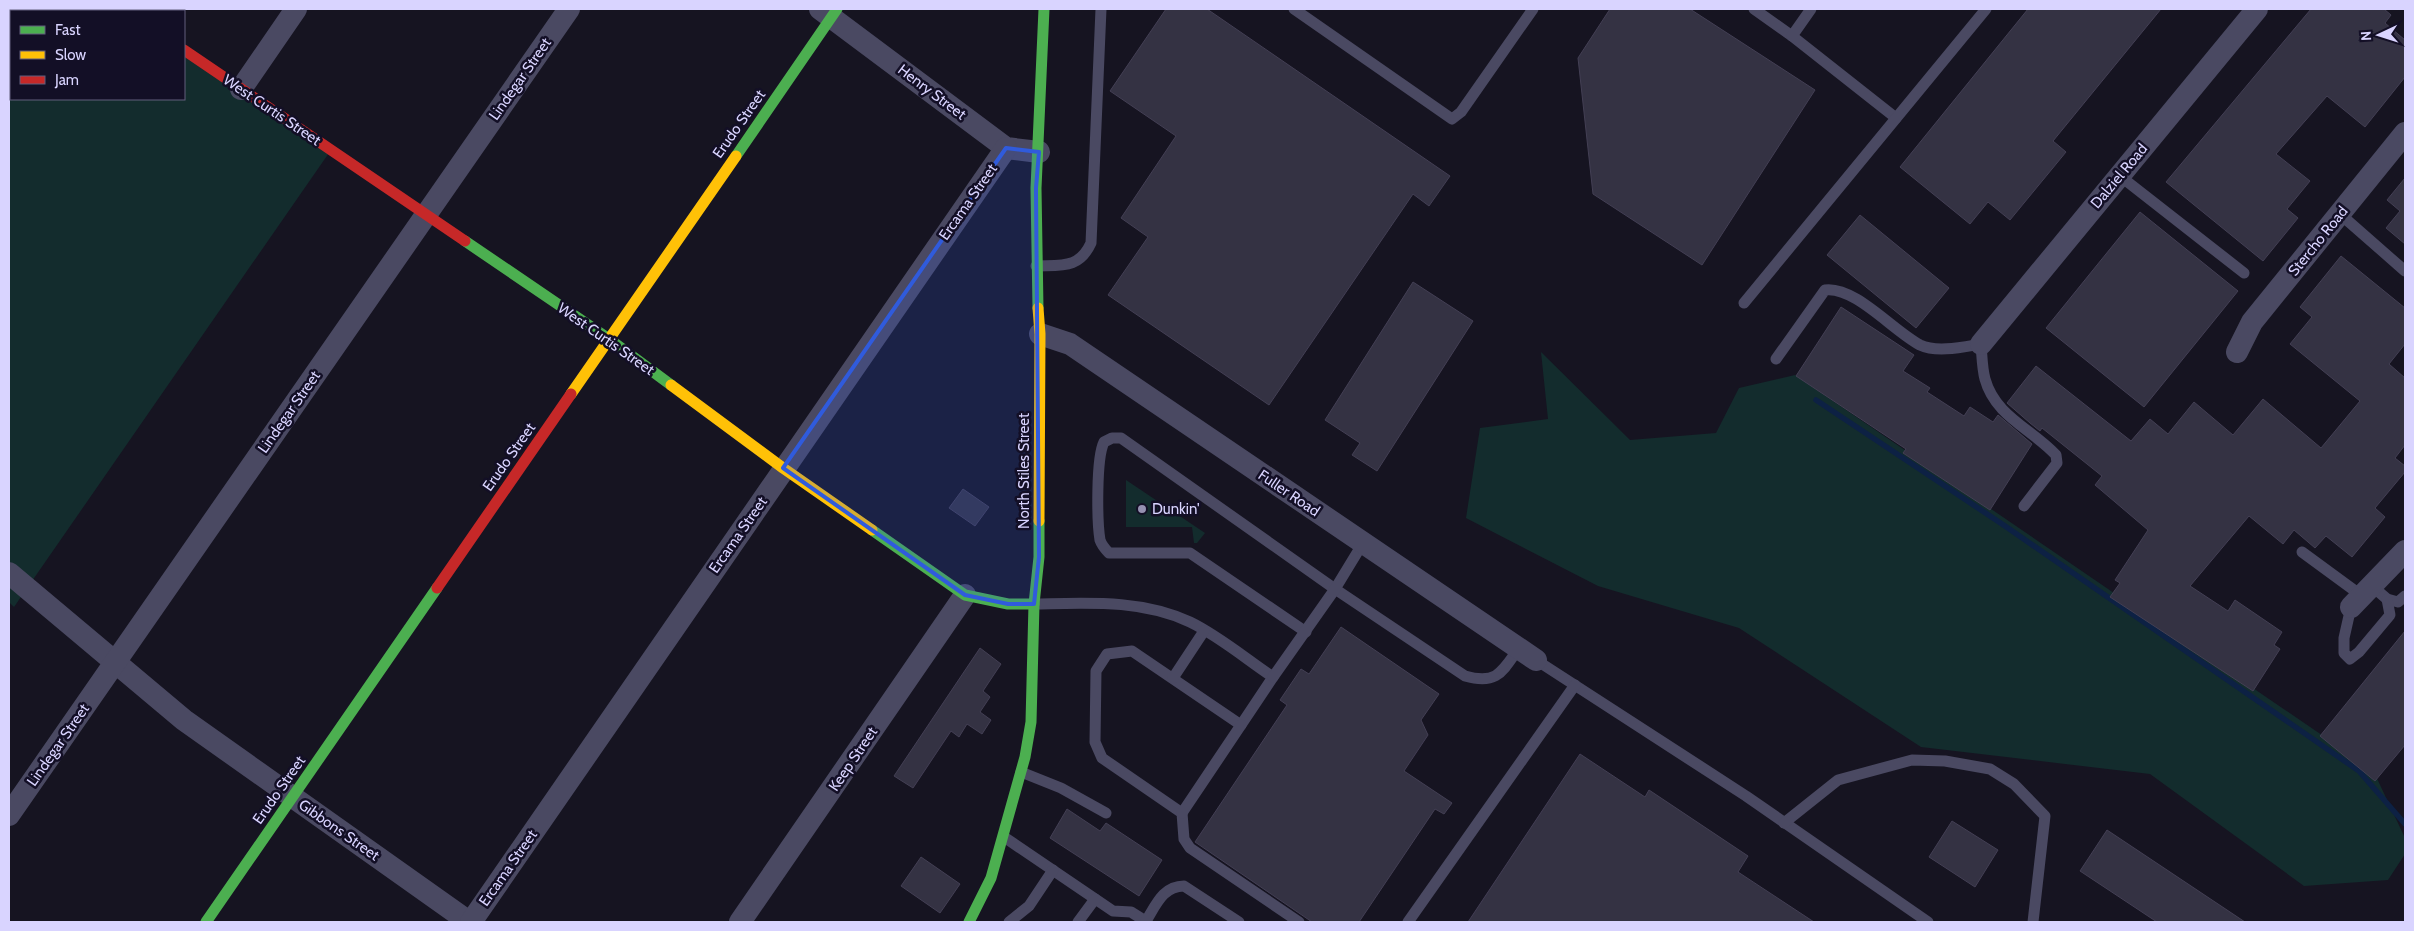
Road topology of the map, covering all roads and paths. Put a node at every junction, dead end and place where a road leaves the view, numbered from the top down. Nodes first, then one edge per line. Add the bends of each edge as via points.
1 (296, 9) edge
2 (569, 9) edge
3 (1044, 9) edge
4 (1101, 9) edge
5 (1294, 9) edge
6 (1534, 9) edge
7 (1754, 9) edge
8 (1811, 9) edge
9 (1986, 9) edge
10 (2258, 9) edge
11 (830, 11) edge
12 (1792, 36) junction
13 (185, 51) edge
14 (241, 89) junction
15 (1896, 118) junction
16 (2405, 133) edge
17 (1006, 148) junction
18 (1039, 152) junction
19 (2120, 176) junction
20 (2340, 214) junction
21 (426, 215) junction
22 (1036, 266) junction
23 (2405, 271) edge
24 (2244, 273) dead end
25 (1744, 303) dead end
26 (1040, 334) junction
27 (609, 339) junction
28 (1981, 344) junction
29 (2237, 352) dead end
30 (1776, 359) dead end
31 (783, 468) junction
32 (2024, 506) dead end
33 (1363, 543) junction
34 (2405, 551) edge
35 (2302, 552) dead end
36 (9, 573) edge
37 (1335, 590) junction
38 (965, 595) junction
39 (2405, 596) edge
40 (2368, 597) junction
41 (1034, 604) junction
42 (1204, 631) junction
43 (1306, 632) junction
44 (1527, 654) junction
45 (115, 662) junction
46 (1273, 677) junction
47 (1173, 678) junction
48 (1575, 685) junction
49 (1241, 725) junction
50 (1021, 772) junction
51 (292, 797) junction
52 (1106, 813) dead end
53 (1182, 813) junction
54 (9, 815) edge
55 (1784, 823) junction
56 (1004, 837) junction
57 (1053, 870) junction
58 (1095, 899) junction
59 (206, 922) edge
60 (470, 922) edge
61 (740, 922) edge
62 (969, 922) edge
63 (1009, 922) edge
64 (1078, 922) edge
65 (1146, 922) edge
66 (1239, 922) edge
67 (1299, 922) edge
68 (1408, 922) edge
69 (1928, 922) edge
70 (2033, 922) edge

1 - 14 street
2 - 21 street, Lindegar Street
3 - 18 street, North Stiles Street
4 - 22 lane via 1092,243 1085,256 1071,264
5 - 6 lane via 1452,119 1461,112
7 - 12 lane
8 - 12 lane
9 - 15 lane
10 - 19 street, Dalziel Road
11 - 17 street, Henry Street
11 - 27 street, Erudo Street
12 - 15 lane
13 - 14 street, West Curtis Street
14 - 21 street, West Curtis Street
15 - 25 lane
16 - 20 street, Stercho Road
17 - 18 street
17 - 31 street, Ercama Street
18 - 22 street, North Stiles Street
19 - 24 lane
19 - 28 street, Dalziel Road
20 - 23 lane
20 - 29 street, Stercho Road via 2252,322
21 - 27 street, West Curtis Street
21 - 45 street, Lindegar Street
22 - 26 street, North Stiles Street
26 - 33 street, Fuller Road via 1070,344
26 - 41 street, North Stiles Street via 1039,557
27 - 31 street, West Curtis Street
27 - 51 street, Erudo Street
28 - 30 lane via 1946,348 1921,345 1846,294 1832,289 1825,290
28 - 32 lane via 1985,378 1994,402 2056,455 2057,463
31 - 38 street, West Curtis Street
31 - 60 street, Ercama Street
33 - 37 lane
33 - 44 street, Fuller Road
34 - 40 street
35 - 40 lane
36 - 45 street, Gibbons Street
37 - 43 lane
37 - 43 lane via 1121,438 1104,442 1099,459 1100,535 1104,549 1109,553 1190,553
37 - 44 lane via 1465,676 1490,679
38 - 41 street, West Curtis Street via 1008,604
38 - 61 street, Keep Street
39 - 40 lane via 2398,602
40 - 40 lane via 2344,638 2344,653 2350,659 2390,616
41 - 42 lane via 1142,607 1166,612
41 - 50 street, North Stiles Street via 1030,722
42 - 46 lane
42 - 47 lane
43 - 46 lane
44 - 48 lane
45 - 51 street, Gibbons Street via 184,720
45 - 54 street, Lindegar Street
46 - 49 lane
47 - 49 lane
47 - 53 lane via 1132,651 1107,654 1096,671 1095,742 1102,758
48 - 55 lane
48 - 68 lane
49 - 53 lane
50 - 52 lane via 1061,788
50 - 56 street, North Stiles Street
51 - 59 street, Erudo Street
51 - 60 street, Gibbons Street
53 - 67 lane via 1184,839 1190,848
55 - 69 lane
55 - 70 lane via 1838,780 1912,760 1945,761 1990,769 2014,784 2045,816
56 - 57 lane
56 - 62 street, North Stiles Street via 991,878
57 - 58 lane
57 - 63 lane via 1029,906
58 - 64 lane
58 - 65 lane via 1113,911 1130,912
65 - 66 lane via 1164,893 1173,886 1184,886

